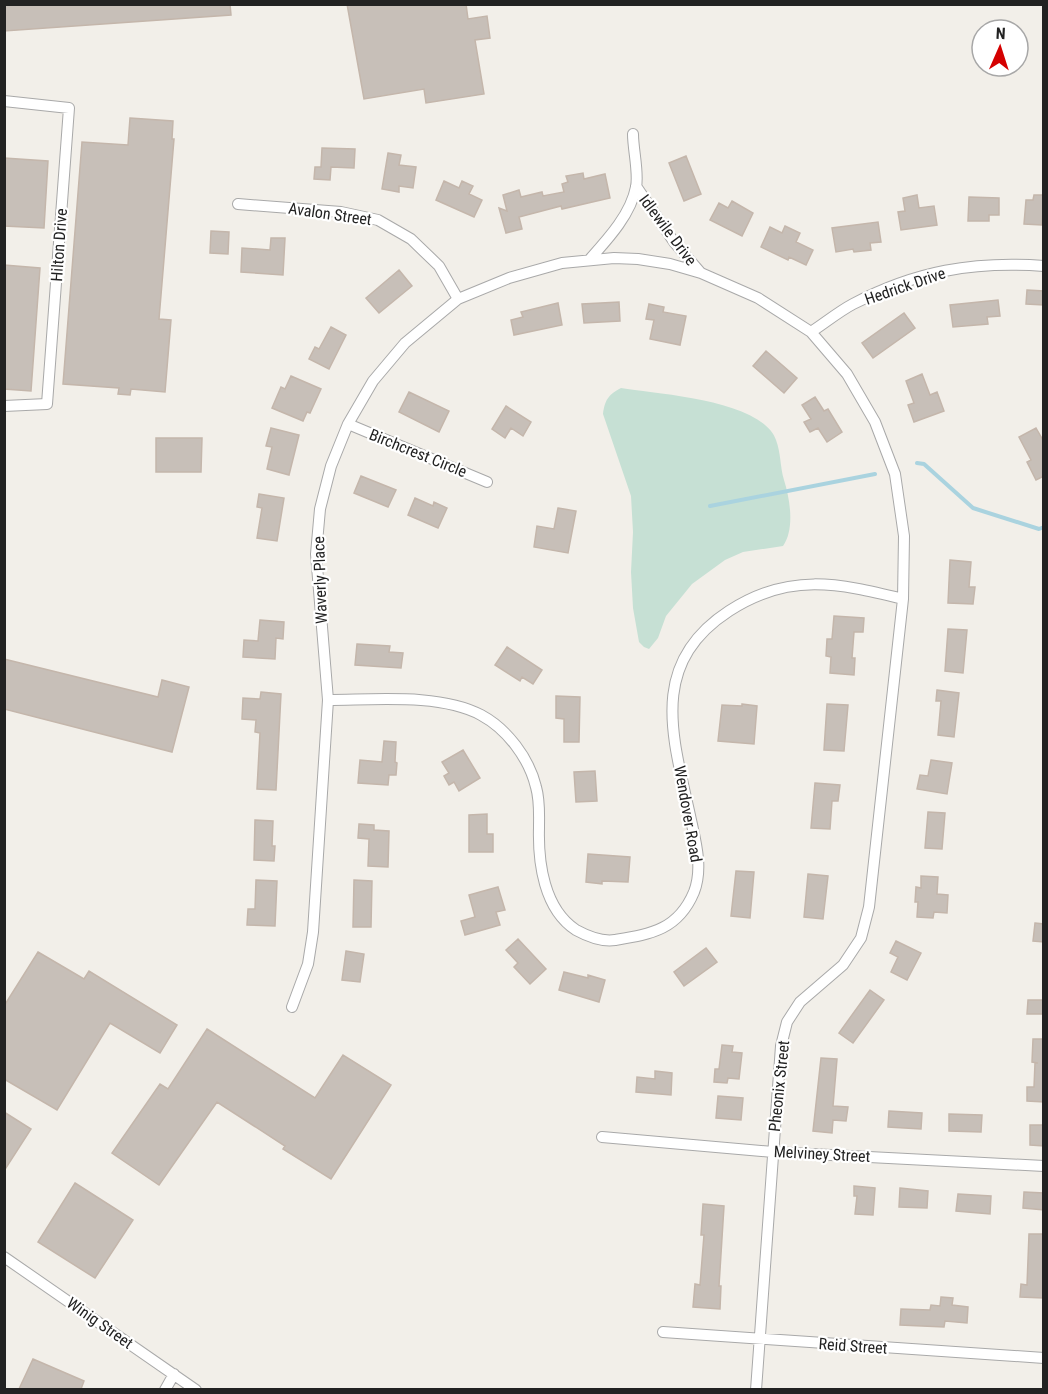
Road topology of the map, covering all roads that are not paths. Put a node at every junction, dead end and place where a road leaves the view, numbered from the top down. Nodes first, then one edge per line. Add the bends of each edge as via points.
1 (4, 101) edge
2 (633, 135) dead end
3 (636, 186) junction
4 (238, 204) dead end
5 (590, 259) junction
6 (1044, 266) edge
7 (701, 273) junction
8 (458, 299) junction
9 (811, 332) junction
10 (4, 406) edge
11 (348, 424) junction
12 (487, 482) dead end
13 (903, 599) junction
14 (327, 700) junction
15 (292, 1007) dead end
16 (602, 1137) dead end
17 (773, 1152) junction
18 (1044, 1167) edge
19 (4, 1257) edge
20 (663, 1332) dead end
21 (759, 1340) junction
22 (1044, 1359) edge
23 (174, 1374) junction
24 (165, 1389) edge
25 (196, 1389) edge
26 (756, 1389) edge

1 - 10 street, Hilton Drive via 69,108 47,404
2 - 3 street, Idlewile Drive
3 - 5 street, Idlewile Drive via 611,235
3 - 7 street, Idlewile Drive via 674,242
4 - 8 street, Avalon Street via 340,212 378,220 411,238 439,266
5 - 7 street, Waverly Place via 638,259
5 - 8 street, Waverly Place via 509,278
6 - 9 street, Hedrick Drive via 976,266 935,272 852,305
7 - 9 street, Waverly Place via 758,298
8 - 11 street, Waverly Place via 405,343 373,381
9 - 13 street, Pheonix Street via 859,393 895,474 904,536
11 - 12 street, Birchcrest Circle
11 - 14 street, Waverly Place via 328,477 316,554
13 - 14 street, Wendover Road via 830,583 787,586 747,599 711,622 690,646 676,675 671,705 673,736 699,864 694,891 680,915 658,932 611,941 587,936 573,928 552,904 541,867 536,784 524,756 505,733 481,715 453,704
13 - 17 street, Pheonix Street via 869,907 861,938 843,965 800,1002 787,1022 781,1046
14 - 15 street, Waverly Place via 313,932 308,964
16 - 17 street, Melviney Street
17 - 18 street, Melviney Street
17 - 21 street, Pheonix Street
19 - 23 street, Winig Street
20 - 21 street, Reid Street
21 - 22 street, Reid Street
21 - 26 street, Pheonix Street
23 - 24 street
23 - 25 street, Winig Street

